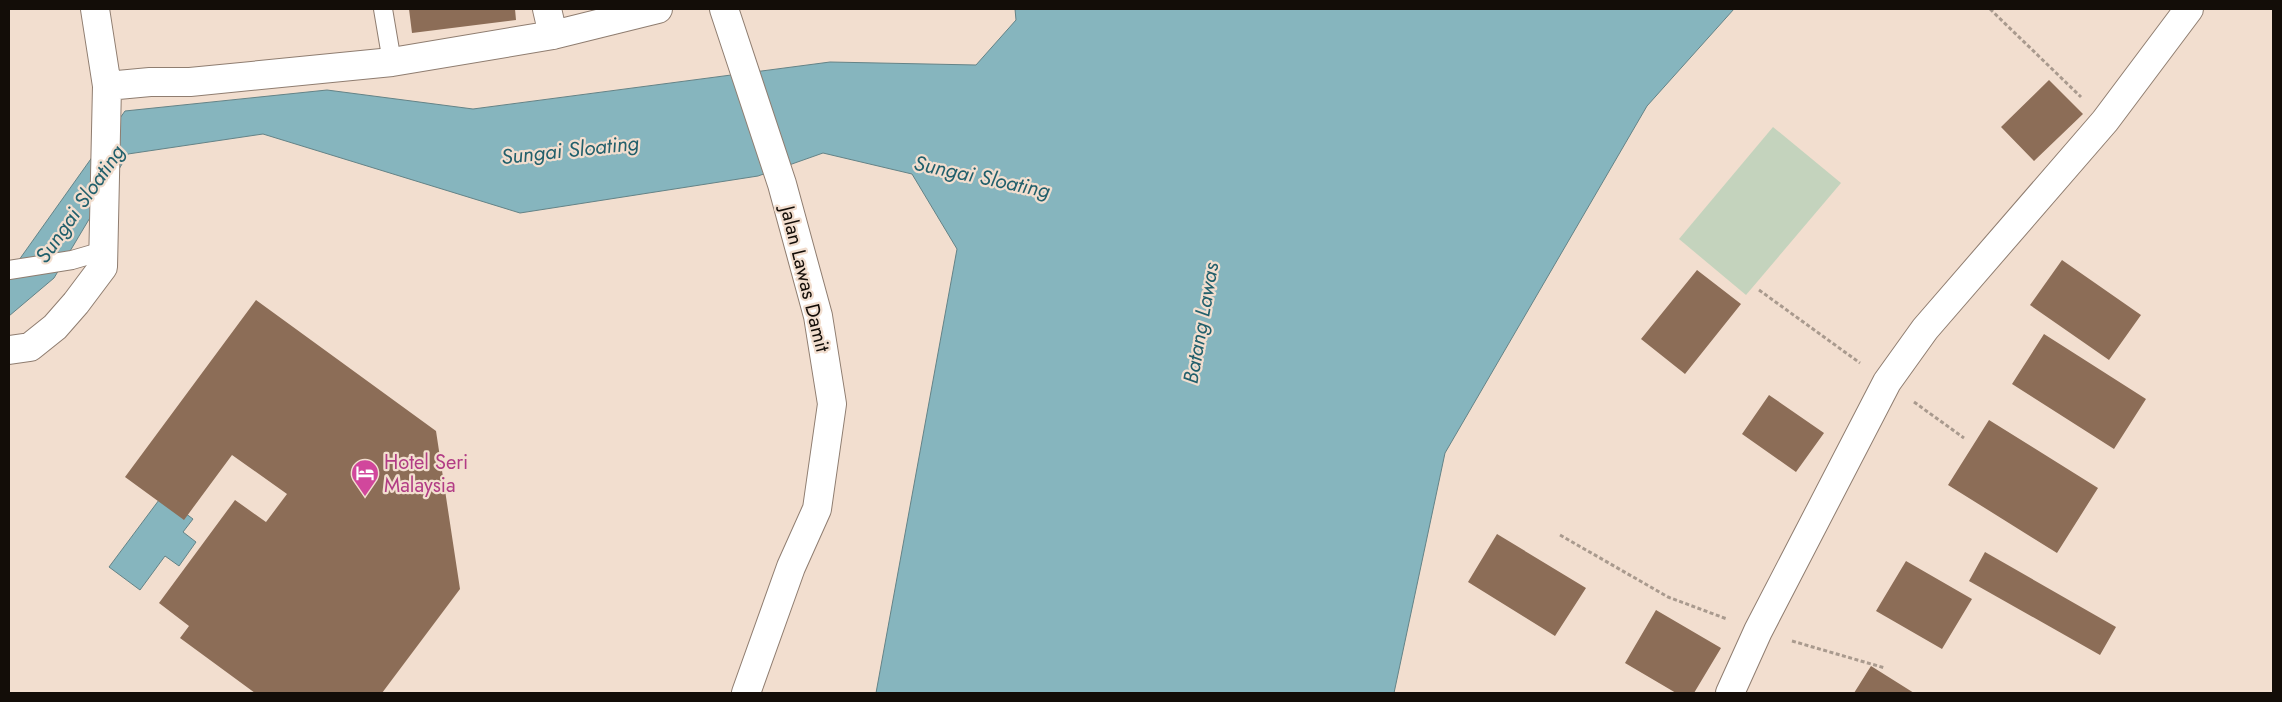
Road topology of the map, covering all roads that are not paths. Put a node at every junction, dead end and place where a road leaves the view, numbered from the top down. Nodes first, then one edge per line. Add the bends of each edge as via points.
1 (95, 9) edge
2 (383, 9) edge
3 (547, 9) edge
4 (658, 9) edge
5 (724, 9) edge
6 (2189, 9) edge
7 (552, 35) junction
8 (392, 62) junction
9 (107, 88) junction
10 (103, 249) junction
11 (16, 269) edge
12 (19, 349) edge
13 (746, 693) edge
14 (1730, 693) edge

1 - 9 street
2 - 8 lane
3 - 7 street
4 - 7 street
5 - 13 street, Jalan Lawas Damit via 782,184 818,316 832,404 817,508
6 - 14 street via 2105,120 1931,321 1887,382 1758,631
7 - 8 street
8 - 9 street
9 - 10 street
10 - 11 lane via 72,260
10 - 12 street via 103,267 76,303 55,327

